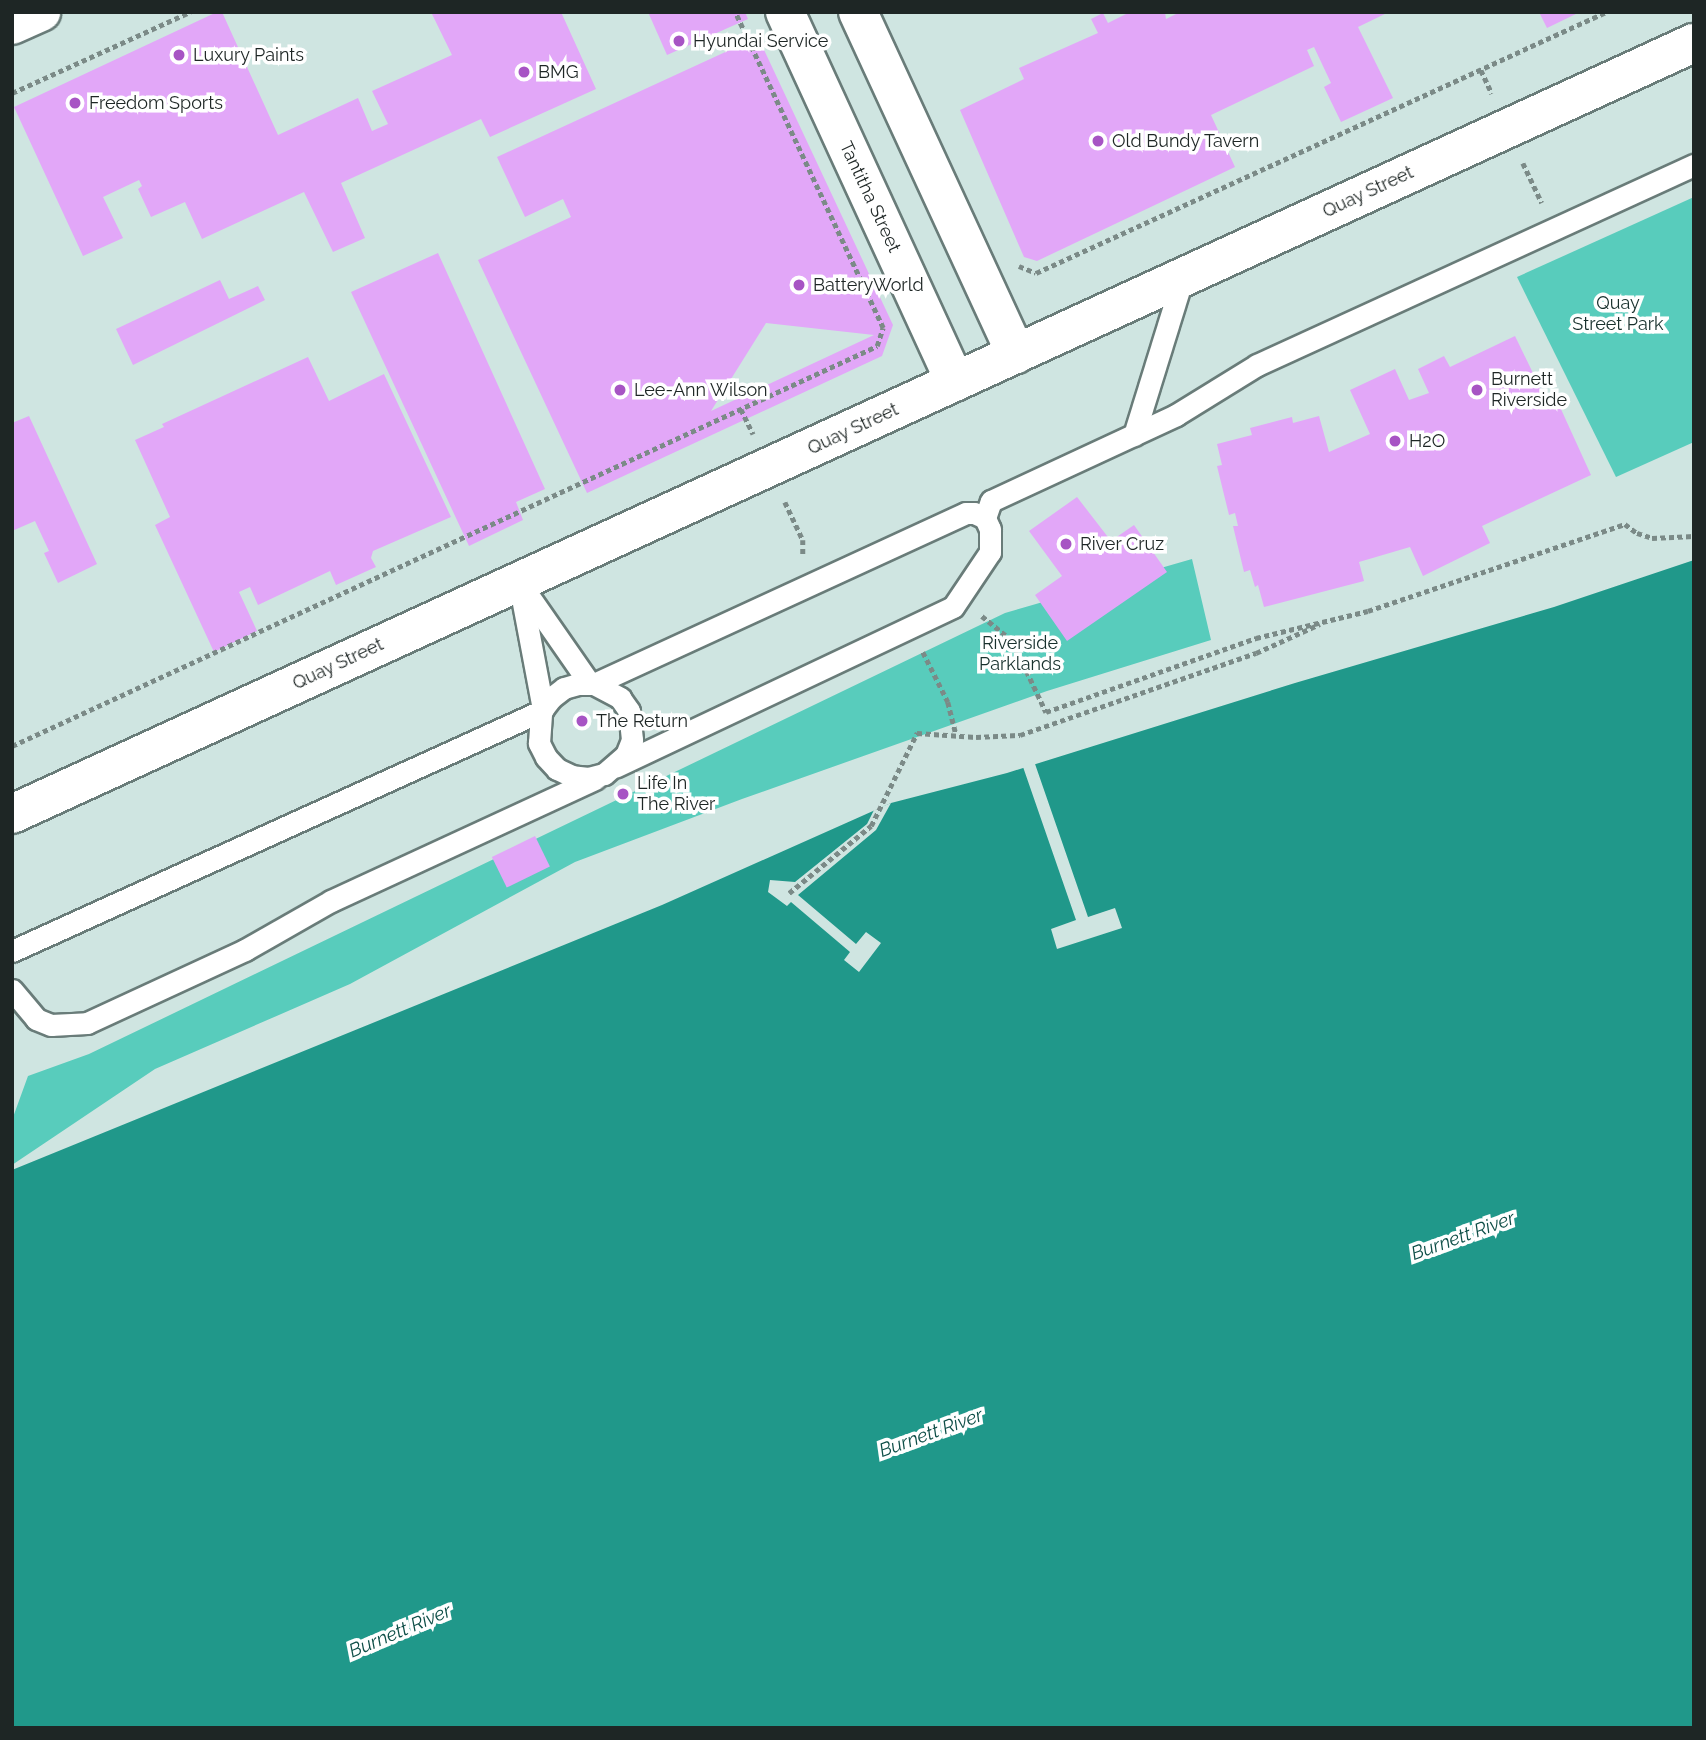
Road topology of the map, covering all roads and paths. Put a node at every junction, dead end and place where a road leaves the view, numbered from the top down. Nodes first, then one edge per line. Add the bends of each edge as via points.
1 (41, 12) edge
2 (190, 12) edge
3 (735, 12) edge
4 (785, 12) edge
5 (858, 12) edge
6 (1605, 12) edge
7 (12, 25) edge
8 (1694, 43) edge
9 (1481, 70) junction
10 (12, 93) edge
11 (1494, 97) dead end
12 (1520, 156) dead end
13 (1694, 165) edge
14 (1554, 229) junction
15 (1016, 265) dead end
16 (1183, 277) junction
17 (1016, 354) junction
18 (955, 382) junction
19 (1134, 435) junction
20 (985, 518) junction
21 (1694, 536) edge
22 (519, 582) junction
23 (980, 614) dead end
24 (1331, 619) junction
25 (921, 648) dead end
26 (592, 684) junction
27 (542, 710) junction
28 (956, 734) junction
29 (12, 746) edge
30 (610, 770) junction
31 (12, 814) edge
32 (789, 893) dead end
33 (12, 951) edge
34 (12, 990) edge

1 - 7 main road
2 - 10 path
3 - 29 path via 883,328 877,346
4 - 18 main road, Tantitha Street
5 - 17 main road
6 - 9 path
8 - 16 main road, Quay Street
9 - 11 path
9 - 15 path via 1037,273
12 - 14 path
13 - 14 lane
14 - 19 lane via 1257,365
16 - 17 main road, Quay Street
16 - 19 lane
17 - 18 main road, Quay Street
18 - 22 main road, Quay Street
19 - 20 lane via 991,501
20 - 26 lane via 966,513
20 - 30 lane via 992,536 990,552 953,607
21 - 24 path via 1652,538 1625,524 1368,611
22 - 26 lane
22 - 27 lane
22 - 31 main road, Quay Street
23 - 24 path via 1012,640 1046,712 1256,638
24 - 28 path via 1256,653 1020,735
25 - 28 path via 948,702
26 - 27 lane via 564,688
26 - 30 lane via 620,698 629,711 632,740 626,755
27 - 30 lane via 539,743 557,769 588,778
27 - 33 lane
28 - 32 path via 917,733 872,826
30 - 34 lane via 331,901 245,950 87,1023 51,1025 36,1019

